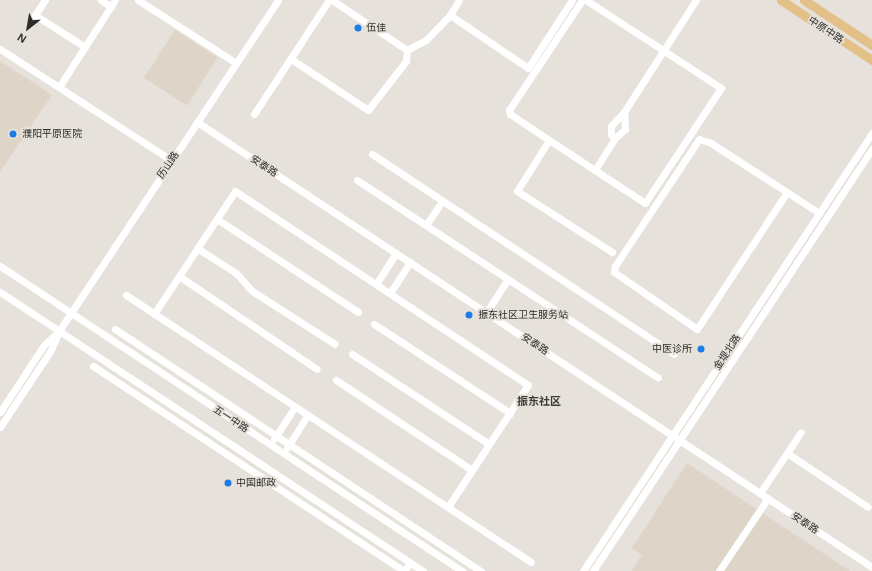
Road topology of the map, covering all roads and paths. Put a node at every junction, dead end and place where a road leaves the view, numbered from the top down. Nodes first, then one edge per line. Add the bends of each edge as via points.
1 (45, 0) edge
2 (101, 0) edge
3 (115, 0) edge
4 (138, 0) edge
5 (278, 0) edge
6 (329, 0) edge
7 (332, 0) edge
8 (459, 0) edge
9 (572, 0) edge
10 (582, 0) edge
11 (586, 0) edge
12 (696, 0) edge
13 (781, 0) edge
14 (804, 0) edge
15 (111, 7) junction
16 (450, 15) junction
17 (872, 45) edge
18 (85, 47) junction
19 (0, 49) edge
20 (407, 50) junction
21 (664, 50) junction
22 (291, 60) junction
23 (872, 60) edge
24 (236, 63) junction
25 (59, 87) junction
26 (624, 112) junction
27 (254, 114) dead end
28 (197, 122) junction
29 (872, 132) edge
30 (614, 139) junction
31 (549, 140) junction
32 (872, 149) edge
33 (372, 154) dead end
34 (172, 160) junction
35 (595, 170) junction
36 (357, 180) dead end
37 (787, 192) junction
38 (442, 201) junction
39 (819, 213) junction
40 (217, 219) junction
41 (426, 225) junction
42 (197, 248) junction
43 (612, 252) dead end
44 (396, 254) junction
45 (410, 262) junction
46 (0, 266) edge
47 (179, 276) junction
48 (508, 279) junction
49 (376, 284) junction
50 (0, 292) edge
51 (390, 293) junction
52 (126, 295) dead end
53 (358, 312) dead end
54 (71, 313) junction
55 (486, 313) junction
56 (154, 314) junction
57 (374, 324) dead end
58 (115, 329) dead end
59 (59, 331) junction
60 (335, 344) dead end
61 (352, 354) dead end
62 (674, 354) dead end
63 (93, 366) dead end
64 (317, 369) dead end
65 (658, 378) dead end
66 (336, 380) dead end
67 (295, 407) junction
68 (0, 412) edge
69 (510, 413) junction
70 (308, 415) junction
71 (0, 427) edge
72 (801, 432) dead end
73 (672, 435) junction
74 (276, 436) junction
75 (680, 440) junction
76 (289, 444) junction
77 (489, 444) junction
78 (270, 445) junction
79 (283, 453) junction
80 (787, 453) junction
81 (472, 470) junction
82 (760, 494) junction
83 (768, 498) junction
84 (448, 507) junction
85 (868, 507) dead end
86 (531, 562) dead end
87 (410, 563) junction
88 (872, 567) edge
89 (404, 571) edge
90 (423, 571) edge
91 (462, 571) edge
92 (480, 571) edge
93 (583, 571) edge
94 (594, 571) edge
95 (719, 571) edge

1 - 18 street via 35,15
2 - 15 street
3 - 15 street
4 - 24 street
5 - 24 street, 历山路
6 - 22 street
7 - 20 street
8 - 16 street
9 - 16 street via 528,68
10 - 31 street via 509,110 510,114
11 - 21 street
12 - 21 street
13 - 23 main road, 中原中路
14 - 17 main road, 中原中路
15 - 18 street
16 - 20 street via 426,40
18 - 25 street
19 - 25 street
20 - 22 street via 406,61 368,110
21 - 26 street
21 - 35 street via 721,88 645,203
22 - 27 street
24 - 28 street, 历山路
25 - 34 street
26 - 30 street via 625,129
26 - 30 street via 611,126
28 - 34 street, 历山路
28 - 44 street, 安泰路
29 - 39 street, 金堤北路
30 - 35 street
31 - 35 street
31 - 43 street via 517,191
32 - 75 street, 金堤北路
33 - 38 street
34 - 54 street, 历山路
36 - 41 street
37 - 37 street via 711,143 699,139 614,266 614,272 697,329
37 - 39 street
38 - 41 street
38 - 62 street
39 - 73 street, 金堤北路
40 - 42 street
40 - 49 street via 235,191
40 - 53 street
41 - 48 street
42 - 47 street
42 - 60 street via 241,277 252,290
44 - 45 street, 安泰路
44 - 49 street
45 - 51 street
45 - 55 street, 安泰路
46 - 54 street, 五一中路
47 - 56 street
47 - 64 street
48 - 55 street
48 - 65 street
49 - 51 street
50 - 59 street
51 - 69 street via 528,384
52 - 56 street
54 - 59 street, 历山路
54 - 78 street, 五一中路
55 - 73 street, 安泰路
56 - 67 street
57 - 69 street
58 - 74 street
59 - 68 street, 历山路 via 44,345
59 - 71 street, 历山路 via 51,350
59 - 87 street
61 - 77 street
63 - 89 street
66 - 81 street
67 - 70 street
67 - 74 street
69 - 77 street
70 - 76 street
70 - 84 street
72 - 80 street
73 - 75 street, 安泰路
73 - 93 street, 金堤北路
74 - 76 street
74 - 78 street
75 - 82 street, 安泰路
75 - 94 street, 金堤北路
76 - 79 street
76 - 92 street
77 - 81 street
78 - 79 street, 五一中路
79 - 91 street, 五一中路
80 - 82 street
80 - 85 street
81 - 84 street
82 - 83 street, 安泰路
83 - 88 street, 安泰路
83 - 95 street
84 - 86 street
87 - 89 street
87 - 90 street

